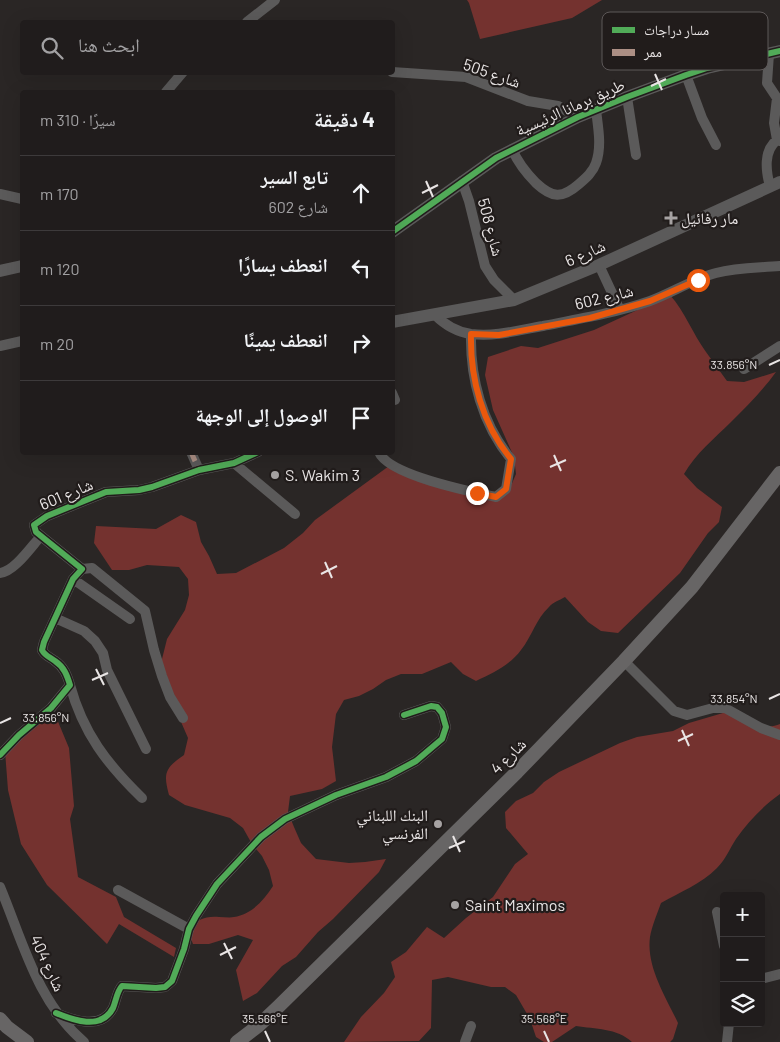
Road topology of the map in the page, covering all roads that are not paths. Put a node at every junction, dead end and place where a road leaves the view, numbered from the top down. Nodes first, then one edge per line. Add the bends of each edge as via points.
1 (276, 0) edge
2 (250, 20) edge
3 (774, 53) edge
4 (701, 70) edge
5 (395, 72) edge
6 (180, 75) edge
7 (686, 75) junction
8 (168, 90) edge
9 (626, 97) junction
10 (596, 110) junction
11 (578, 117) junction
12 (778, 140) edge
13 (716, 145) dead end
14 (512, 148) junction
15 (636, 155) dead end
16 (462, 181) junction
17 (775, 184) edge
18 (0, 194) edge
19 (20, 199) edge
20 (395, 230) edge
21 (599, 265) junction
22 (20, 266) edge
23 (780, 266) edge
24 (0, 271) edge
25 (514, 300) junction
26 (620, 310) junction
27 (435, 316) junction
28 (395, 322) edge
29 (471, 334) junction
30 (18, 341) edge
31 (0, 342) edge
32 (0, 346) edge
33 (780, 346) edge
34 (744, 369) dead end
35 (193, 455) edge
36 (251, 455) edge
37 (380, 455) edge
38 (234, 463) junction
39 (199, 470) junction
40 (780, 473) edge
41 (295, 514) dead end
42 (41, 536) junction
43 (82, 569) junction
44 (0, 573) edge
45 (73, 579) junction
46 (56, 618) junction
47 (130, 619) dead end
48 (624, 661) junction
49 (70, 685) junction
50 (404, 715) dead end
51 (183, 718) dead end
52 (780, 735) edge
53 (146, 748) dead end
54 (0, 754) edge
55 (142, 798) dead end
56 (0, 887) edge
57 (118, 890) dead end
58 (717, 912) dead end
59 (189, 929) junction
60 (722, 937) edge
61 (780, 974) edge
62 (765, 978) edge
63 (56, 1012) junction
64 (0, 1019) edge
65 (471, 1026) dead end
66 (729, 1027) edge
67 (27, 1042) edge
68 (84, 1042) edge
69 (237, 1042) edge
70 (465, 1042) edge
71 (727, 1042) edge

1 - 2 street
3 - 12 street via 767,83 777,98 774,123
4 - 7 street, طريق برمانا الرئيسية
5 - 11 street, شارع 505 via 466,77 528,101 558,106
6 - 8 street
7 - 9 street, طريق برمانا الرئيسية
7 - 13 street
9 - 10 street, طريق برمانا الرئيسية
9 - 15 street
10 - 11 street, طريق برمانا الرئيسية
10 - 14 street via 599,138 595,166 565,194 546,192 524,171
11 - 14 street, طريق برمانا الرئيسية
12 - 17 street via 772,144 767,157 768,176
14 - 16 street, طريق برمانا الرئيسية
16 - 20 street, طريق برمانا الرئيسية
16 - 25 street, شارع 508 via 485,266
17 - 21 street, شارع 6
18 - 19 street
21 - 25 street, شارع 6
21 - 26 street
22 - 24 street
23 - 26 street, شارع 602 via 745,267 715,273 650,301
25 - 27 street, شارع 6
26 - 29 street, شارع 602 via 499,335
27 - 28 street, شارع 6
27 - 29 street, شارع 602 via 444,324
29 - 37 street via 470,353 476,388 493,434 511,459 506,489 496,497 432,481 397,469
30 - 31 street
30 - 32 street
33 - 34 street
35 - 39 street
36 - 38 street, شارع 601
38 - 39 street, شارع 601
38 - 41 street
39 - 42 street, شارع 601 via 146,489 113,490 96,495 40,520 34,528
40 - 48 main road, شارع 4 via 692,587
42 - 43 street, شارع 601
42 - 44 street via 14,566
43 - 45 street
43 - 51 street, شارع 601 via 92,568 145,611 162,676
45 - 46 street
45 - 47 street
46 - 49 street via 42,650 66,671
46 - 53 street via 84,631 95,641
48 - 52 street via 674,711 687,715 725,708
48 - 69 main road, شارع 4 via 510,779 278,1007
49 - 54 street via 51,708
49 - 55 street via 92,739 120,777
50 - 59 street via 437,707 446,727 442,740 416,761 386,777 336,795 285,819 261,837 216,884
56 - 63 street, شارع 404 via 28,962
57 - 59 street
58 - 60 street
59 - 63 street via 172,981 165,986 122,986 109,1013 94,1021 79,1022
61 - 62 street
63 - 68 street, شارع 404
64 - 67 main road
65 - 70 street
66 - 71 street

